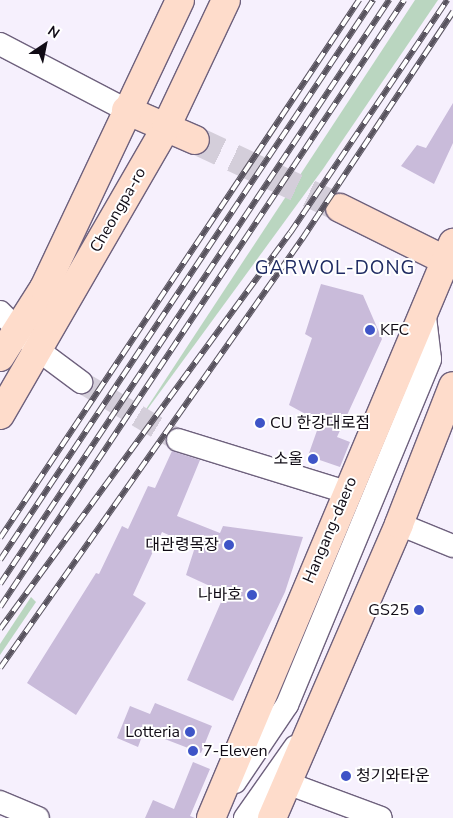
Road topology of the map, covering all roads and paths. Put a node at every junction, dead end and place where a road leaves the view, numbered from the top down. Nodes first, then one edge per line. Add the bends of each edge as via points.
1 (180, 0) edge
2 (226, 0) edge
3 (0, 44) edge
4 (126, 110) junction
5 (166, 127) junction
6 (195, 140) tunnel mouth
7 (340, 208) tunnel mouth
8 (450, 255) edge
9 (424, 305) junction
10 (4, 316) edge
11 (38, 350) junction
12 (0, 357) edge
13 (81, 382) tunnel mouth
14 (453, 386) edge
15 (0, 415) edge
16 (178, 440) tunnel mouth
17 (346, 492) junction
18 (399, 524) junction
19 (453, 546) edge
20 (315, 718) junction
21 (287, 783) junction
22 (0, 802) edge
23 (212, 816) edge
24 (38, 818) edge
25 (245, 818) edge
26 (272, 818) edge
27 (381, 818) edge

1 - 4 main road, Cheongpa-ro
2 - 5 main road, Cheongpa-ro
3 - 4 street
4 - 5 main road
4 - 10 main road, Cheongpa-ro via 44,288
5 - 6 main road
5 - 11 main road, Cheongpa-ro
7 - 8 main road
8 - 9 main road, Hangang-daero
9 - 17 main road, Hangang-daero
9 - 23 street via 430,360 362,528 287,705
10 - 11 street
10 - 12 main road, Cheongpa-ro
11 - 13 street
11 - 15 main road, Cheongpa-ro
14 - 18 main road
16 - 17 street
17 - 23 main road, Hangang-daero
18 - 19 street
18 - 20 main road
20 - 21 main road
20 - 25 street
21 - 26 main road
21 - 27 street
22 - 24 street

